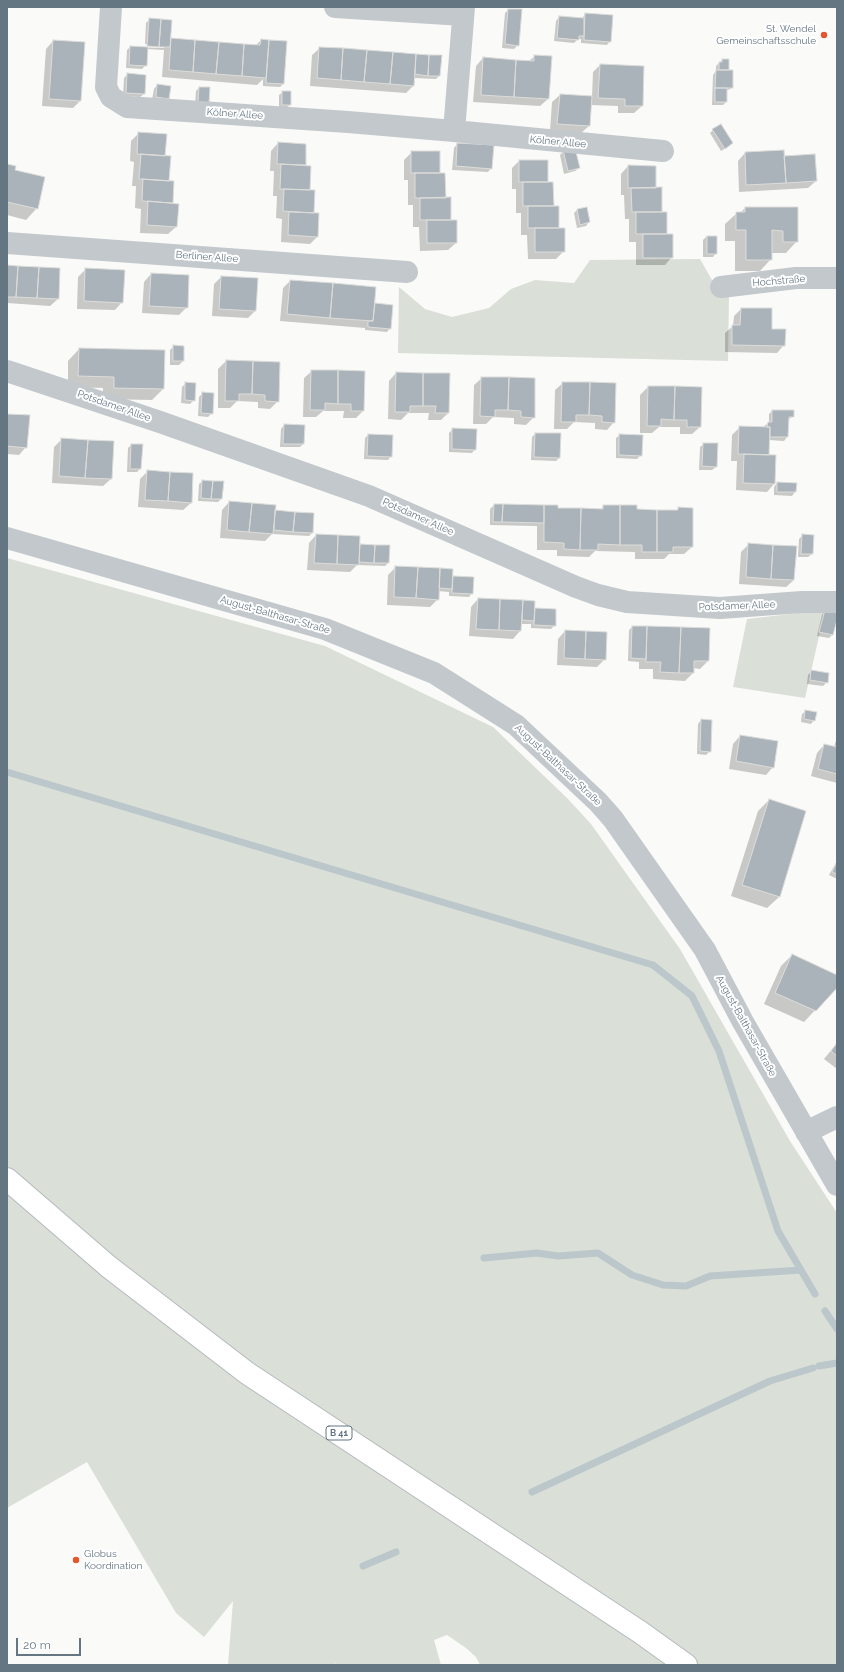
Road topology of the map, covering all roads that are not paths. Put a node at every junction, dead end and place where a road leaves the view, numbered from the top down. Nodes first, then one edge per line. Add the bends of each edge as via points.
1 (111, 7) edge
2 (335, 7) edge
3 (464, 11) edge
4 (454, 131) junction
5 (663, 151) dead end
6 (7, 243) edge
7 (407, 272) dead end
8 (837, 278) edge
9 (721, 287) dead end
10 (7, 371) edge
11 (7, 538) edge
12 (837, 602) edge
13 (837, 1117) edge
14 (806, 1132) junction
15 (7, 1179) edge
16 (837, 1185) edge
17 (686, 1665) edge

1 - 4 street, Kölner Allee via 106,87 111,97 127,107
2 - 3 street
3 - 4 street
4 - 5 street, Kölner Allee
6 - 7 street, Berliner Allee
8 - 9 street, Hochstraße via 796,278
10 - 12 street, Potsdamer Allee via 369,496 598,595 627,602 720,608
11 - 14 street, August-Balthasar-Straße via 325,629 434,673 516,725 613,819 705,950
13 - 14 street
14 - 16 street, August-Balthasar-Straße
15 - 17 highway, B 41 via 109,1267 248,1373

